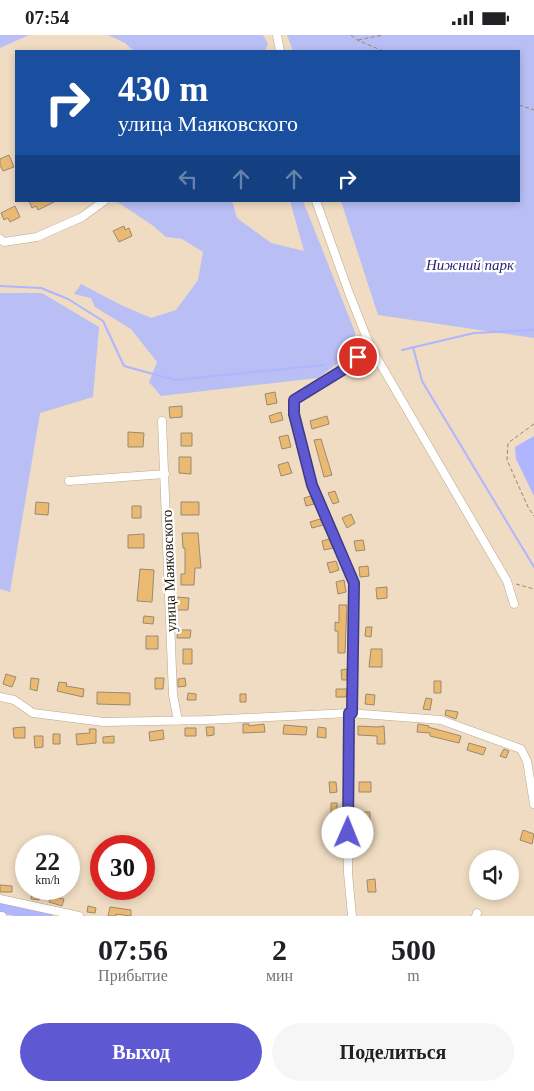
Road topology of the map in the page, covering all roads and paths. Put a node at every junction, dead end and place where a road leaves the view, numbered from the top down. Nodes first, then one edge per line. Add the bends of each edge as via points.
1 (277, 35) edge
2 (351, 35) edge
3 (383, 35) edge
4 (357, 40) junction
5 (280, 50) edge
6 (382, 50) edge
7 (520, 105) edge
8 (534, 110) edge
9 (103, 202) edge
10 (316, 202) edge
11 (0, 239) edge
12 (370, 347) junction
13 (162, 421) dead end
14 (534, 424) edge
15 (165, 474) junction
16 (69, 481) dead end
17 (534, 516) edge
18 (507, 581) junction
19 (534, 589) edge
20 (514, 605) dead end
21 (0, 697) edge
22 (351, 713) junction
23 (178, 721) junction
24 (531, 759) edge
25 (534, 803) edge
26 (0, 899) edge
27 (79, 916) edge
28 (352, 916) edge

1 - 5 street
2 - 4 path
3 - 4 path
4 - 6 path
7 - 8 path
9 - 11 street via 82,217 37,237 4,242
10 - 12 street
12 - 18 street
12 - 22 street via 346,368 294,400 294,414 312,485 354,583
13 - 15 street, улица Маяковского
14 - 17 path via 508,443 506,460
15 - 16 street
15 - 23 street, улица Маяковского via 174,695
18 - 19 path
18 - 20 street
21 - 23 street via 14,700 33,713 104,722
22 - 23 street
22 - 24 street via 441,720 521,749
22 - 28 street via 348,873
24 - 25 street
26 - 27 street

